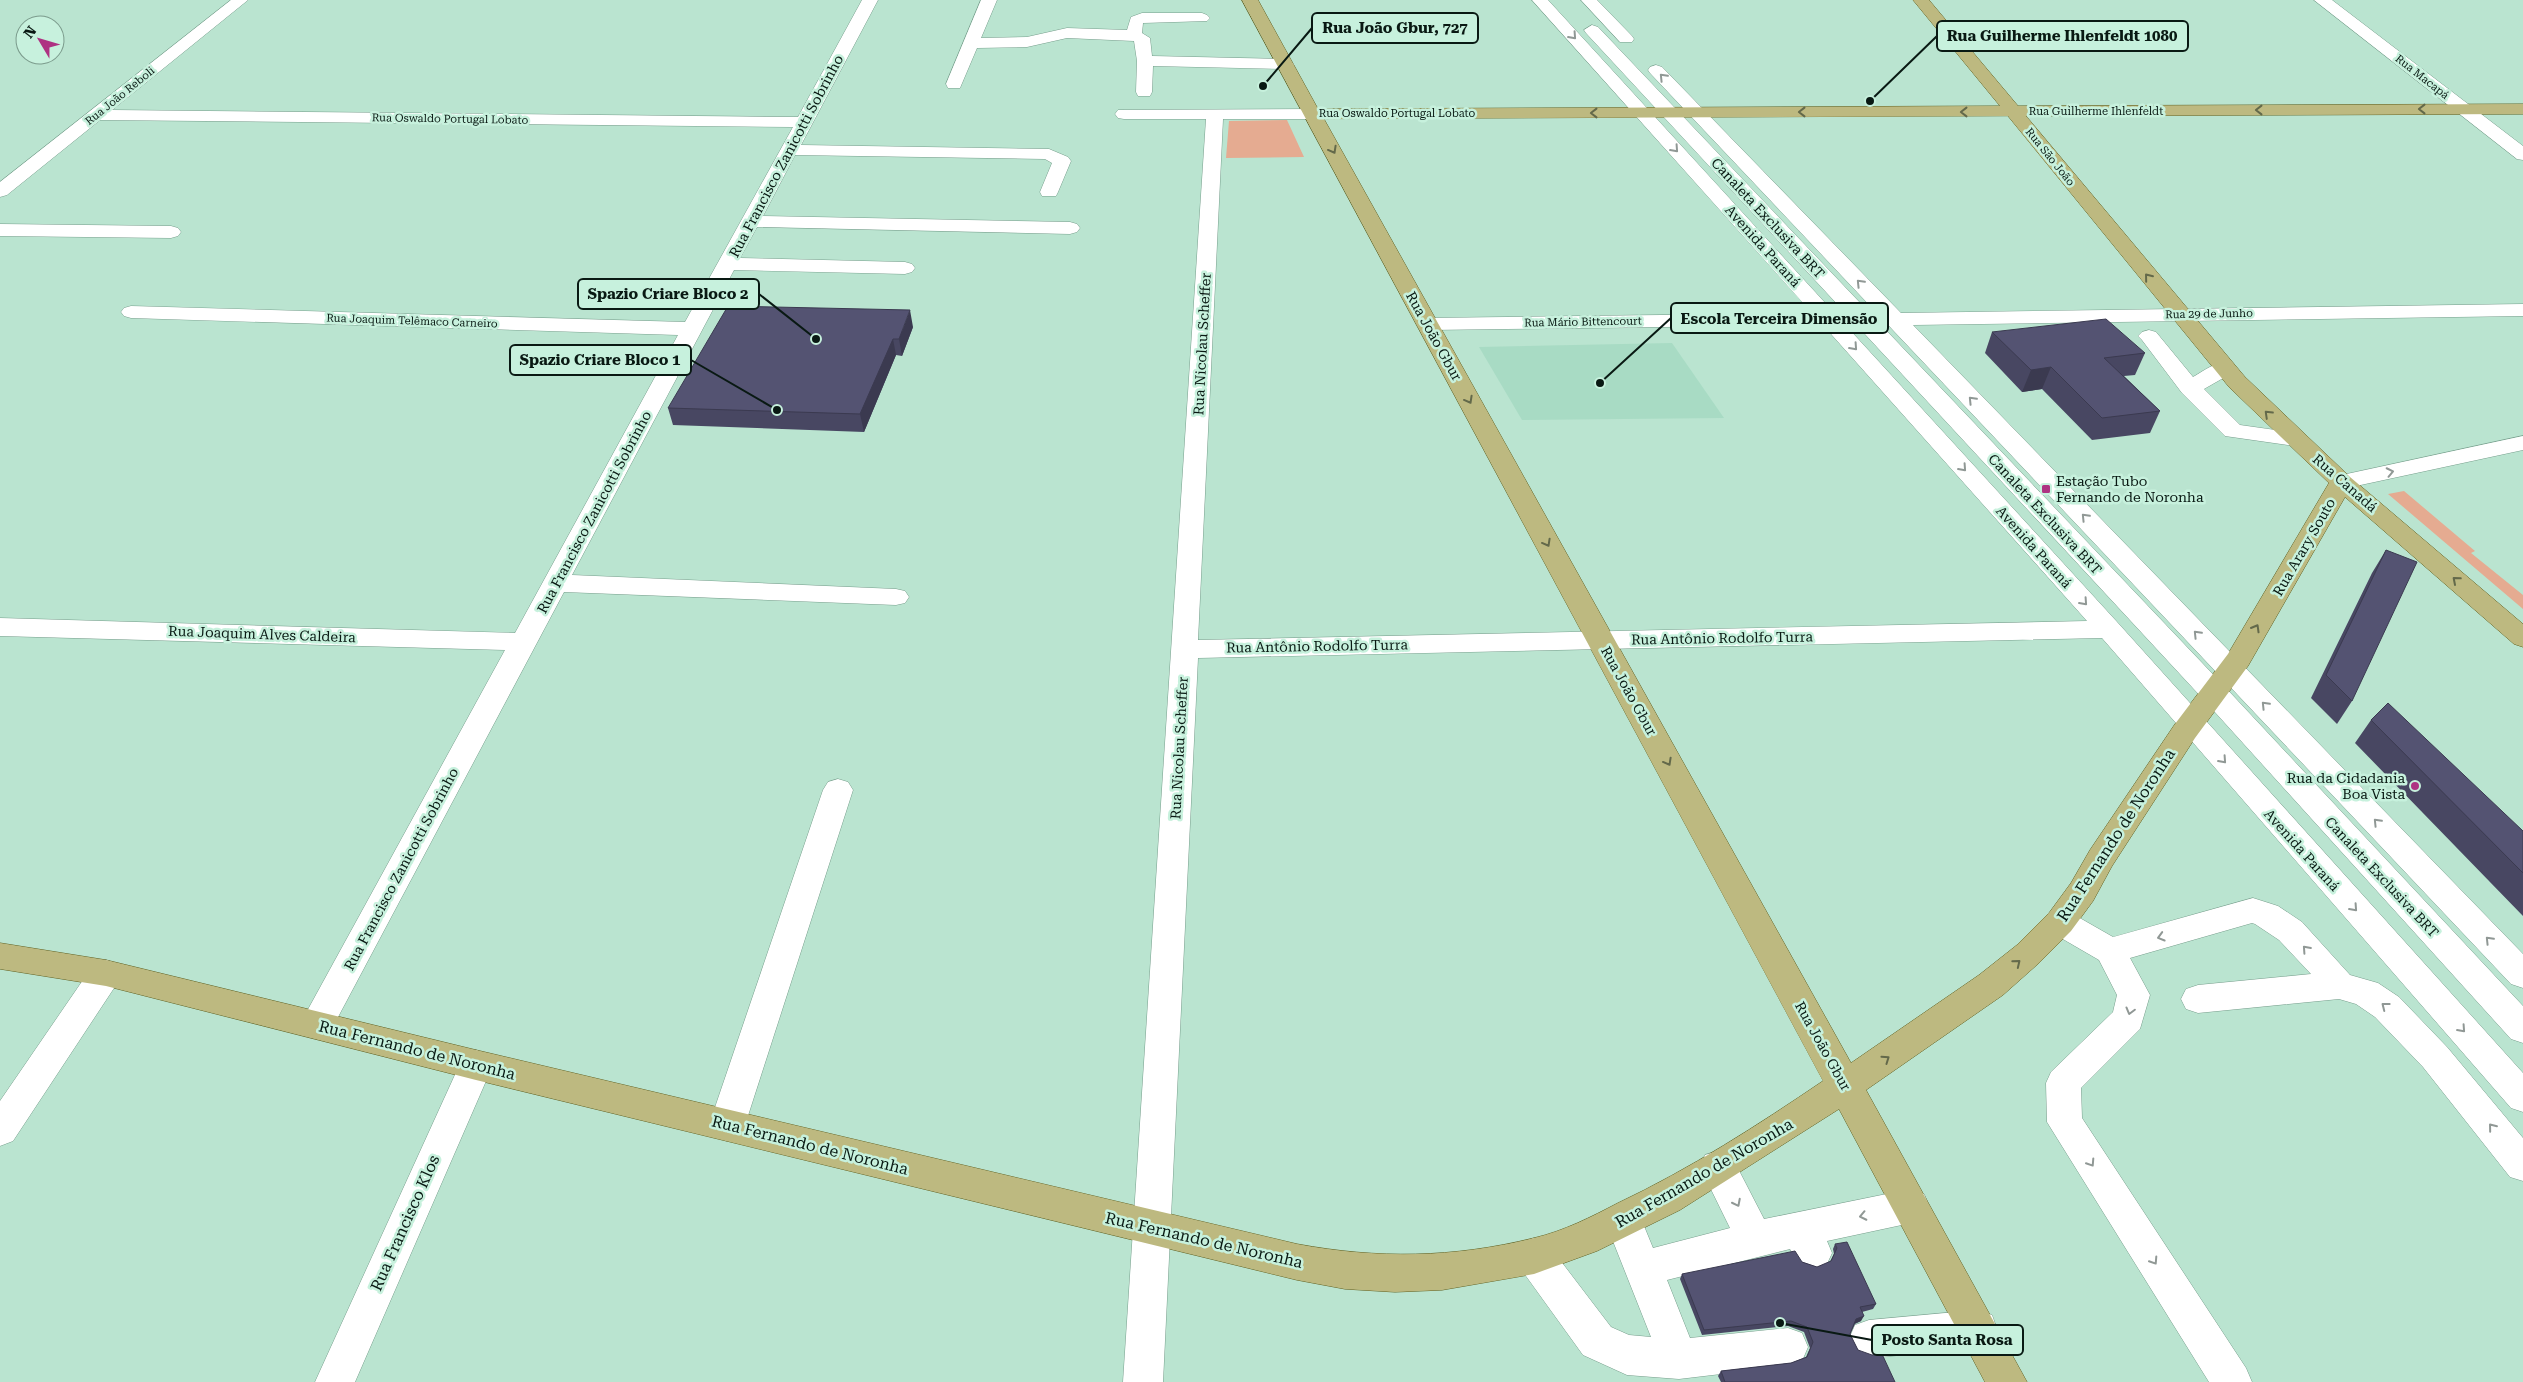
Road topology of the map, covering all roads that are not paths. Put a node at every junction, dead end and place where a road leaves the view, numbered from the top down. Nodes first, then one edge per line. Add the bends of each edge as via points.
1 (240, 0) edge
2 (870, 0) edge
3 (989, 0) edge
4 (1250, 0) edge
5 (1540, 0) edge
6 (1565, 0) edge
7 (1589, 0) edge
8 (1921, 0) edge
9 (2322, 0) edge
10 (1202, 18) dead end
11 (1134, 35) junction
12 (972, 43) junction
13 (1145, 61) junction
14 (1286, 64) junction
15 (954, 84) dead end
16 (1144, 92) dead end
17 (2523, 108) edge
18 (2463, 109) junction
19 (1642, 112) junction
20 (1670, 112) junction
21 (1697, 112) junction
22 (2013, 112) junction
23 (1124, 114) dead end
24 (1215, 114) junction
25 (1313, 114) junction
26 (95, 115) junction
27 (804, 122) junction
28 (789, 150) junction
29 (2523, 155) edge
30 (0, 191) edge
31 (1048, 192) dead end
32 (751, 221) junction
33 (1070, 228) dead end
34 (0, 230) edge
35 (171, 232) dead end
36 (728, 264) junction
37 (905, 268) dead end
38 (2523, 310) edge
39 (131, 312) dead end
40 (2179, 315) junction
41 (1829, 319) junction
42 (1895, 319) junction
43 (1428, 324) junction
44 (692, 329) junction
45 (2149, 336) dead end
46 (2224, 368) junction
47 (2190, 388) junction
48 (2294, 439) junction
49 (2523, 443) edge
50 (2342, 482) junction
51 (555, 583) junction
52 (896, 597) dead end
53 (0, 627) edge
54 (2109, 630) junction
55 (2523, 638) edge
56 (1601, 640) junction
57 (524, 642) junction
58 (1185, 649) junction
59 (2222, 681) junction
60 (2190, 724) junction
61 (838, 790) dead end
62 (2060, 922) junction
63 (2110, 951) junction
64 (0, 956) edge
65 (106, 973) junction
66 (2523, 975) edge
67 (2339, 985) junction
68 (2198, 999) dead end
69 (317, 1024) junction
70 (2523, 1029) edge
71 (476, 1065) junction
72 (1846, 1087) junction
73 (2523, 1098) edge
74 (727, 1125) junction
75 (0, 1130) edge
76 (2523, 1165) edge
77 (1718, 1167) junction
78 (1911, 1206) junction
79 (1624, 1221) junction
80 (1152, 1228) junction
81 (1755, 1239) junction
82 (1534, 1256) junction
83 (1642, 1269) junction
84 (1978, 1329) junction
85 (1869, 1339) dead end
86 (1788, 1347) dead end
87 (1679, 1360) junction
88 (335, 1382) edge
89 (1143, 1382) edge
90 (2007, 1382) edge
91 (2232, 1382) edge

1 - 26 street, Rua João Reboli
2 - 27 street, Rua Francisco Zanicotti Sobrinho
3 - 12 street
4 - 14 main road, Rua João Gbur
5 -> 19 street, Avenida Paraná
6 - 20 street, Canaleta Exclusiva BRT
21 -> 7 street
8 - 22 main road, Rua São João
9 - 18 street, Rua Macapá
10 - 11 street via 1142,18 1136,20
11 - 12 street via 1067,33 1027,42
11 - 13 street via 1142,38
12 - 15 street
13 - 14 street
13 - 16 street
14 - 25 main road, Rua João Gbur
17 - 18 main road, Rua Guilherme Ihlenfeldt
18 -> 22 main road, Rua Guilherme Ihlenfeldt
18 - 29 street, Rua Macapá
19 - 20 main road, Rua Oswaldo Portugal Lobato
19 -> 25 main road, Rua Oswaldo Portugal Lobato
19 -> 41 street, Avenida Paraná
20 - 21 main road, Rua Guilherme Ihlenfeldt
20 - 59 street, Canaleta Exclusiva BRT
22 -> 21 main road, Rua Guilherme Ihlenfeldt
42 -> 21 street
40 -> 22 main road, Rua São João
23 - 24 street, Rua Oswaldo Portugal Lobato
24 - 25 street, Rua Oswaldo Portugal Lobato
24 - 58 street, Rua Nicolau Scheffer
25 -> 43 main road, Rua João Gbur
26 - 27 street, Rua Oswaldo Portugal Lobato
26 - 30 street, Rua João Reboli
27 - 28 street, Rua Francisco Zanicotti Sobrinho
28 - 31 street via 1049,154 1062,162
28 - 32 street, Rua Francisco Zanicotti Sobrinho
32 - 33 street
32 - 36 street, Rua Francisco Zanicotti Sobrinho
34 - 35 street
36 - 37 street
36 - 44 street, Rua Francisco Zanicotti Sobrinho
38 - 40 street, Rua 29 de Junho
39 - 44 street, Rua Joaquim Telêmaco Carneiro
40 - 42 street, Rua 29 de Junho
40 - 46 main road, Rua Canadá
41 - 43 street, Rua Mário Bittencourt
41 -> 54 street, Avenida Paraná
59 -> 42 street
43 -> 56 main road, Rua João Gbur
44 - 51 street, Rua Francisco Zanicotti Sobrinho
45 - 47 street
46 - 47 street
48 -> 46 main road, Rua Canadá
47 - 48 street via 2233,431
48 - 50 main road, Rua Canadá
50 -> 49 street
55 -> 50 main road, Rua Canadá
59 -> 50 main road, Rua Arary Souto
51 - 52 street
51 - 57 street, Rua Francisco Zanicotti Sobrinho
53 - 57 street, Rua Joaquim Alves Caldeira
54 - 56 street, Rua Antônio Rodolfo Turra
54 - 60 street, Avenida Paraná
56 - 58 street, Rua Antônio Rodolfo Turra
56 -> 72 main road, Rua João Gbur
57 - 69 street, Rua Francisco Zanicotti Sobrinho
58 - 80 street, Rua Nicolau Scheffer
59 - 60 main road, Rua Fernando de Noronha
66 -> 59 street
59 - 70 street, Canaleta Exclusiva BRT
60 - 62 main road, Rua Fernando de Noronha
60 -> 73 street, Avenida Paraná
61 - 74 street
62 - 63 street
72 -> 62 main road, Rua Fernando de Noronha via 1991,984
67 -> 63 street via 2283,923 2253,910
63 -> 91 street via 2134,995 2128,1019 2063,1083 2065,1122
64 - 65 main road, Rua Fernando de Noronha
65 - 69 main road, Rua Fernando de Noronha
65 - 75 street
67 - 68 street
76 -> 67 street via 2435,1057 2387,1007 2366,993
69 - 71 main road, Rua Fernando de Noronha
71 - 74 main road, Rua Fernando de Noronha
71 - 88 street, Rua Francisco Klos
72 - 77 main road, Rua Fernando de Noronha
72 - 78 main road, Rua João Gbur
74 - 80 main road, Rua Fernando de Noronha
77 - 79 main road, Rua Fernando de Noronha
77 -> 81 street
78 -> 81 street via 1806,1241
78 - 84 main road, Rua João Gbur
79 - 82 main road, Rua Fernando de Noronha
79 - 83 street
80 - 82 main road, Rua Fernando de Noronha via 1345,1271 1442,1272
80 - 89 street, Rua Nicolau Scheffer
81 - 83 street
82 - 87 street via 1597,1341 1627,1356
83 - 87 street
84 - 85 street
84 - 90 main road, Rua João Gbur
86 - 87 street

